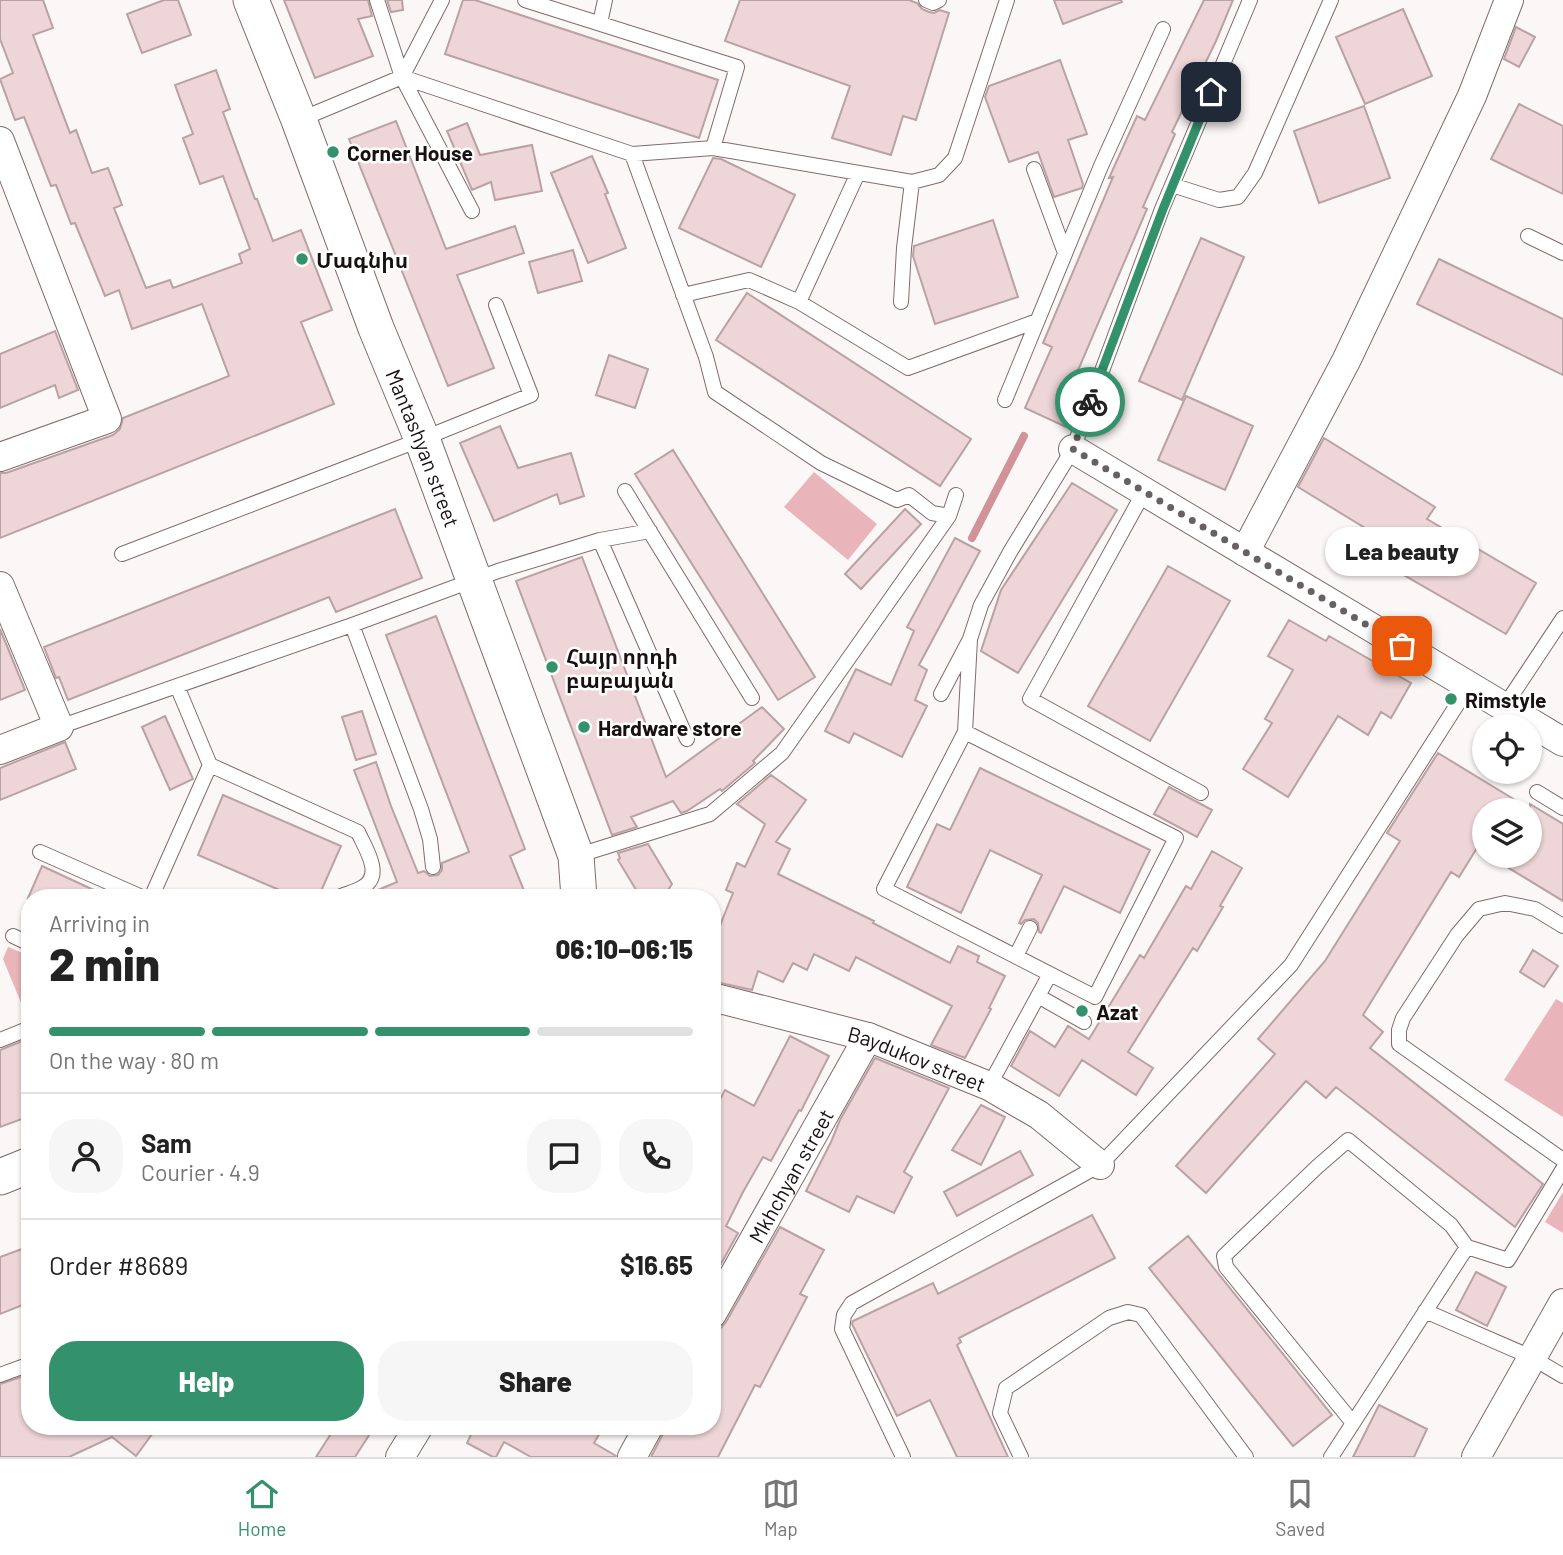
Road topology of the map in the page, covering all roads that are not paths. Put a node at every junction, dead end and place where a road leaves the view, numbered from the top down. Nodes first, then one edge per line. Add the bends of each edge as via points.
1 (251, 0) edge
2 (377, 0) edge
3 (442, 0) edge
4 (525, 0) edge
5 (605, 0) edge
6 (926, 0) edge
7 (939, 0) edge
8 (1007, 0) edge
9 (1250, 0) edge
10 (1331, 0) edge
11 (1509, 0) edge
12 (600, 23) junction
13 (1163, 29) dead end
14 (402, 77) junction
15 (299, 120) junction
16 (0, 141) edge
17 (713, 148) junction
18 (632, 154) junction
19 (1034, 169) dead end
20 (858, 173) junction
21 (912, 182) junction
22 (1172, 185) junction
23 (472, 211) dead end
24 (1528, 236) dead end
25 (1065, 253) junction
26 (1563, 253) edge
27 (683, 295) junction
28 (799, 302) junction
29 (901, 302) dead end
30 (496, 305) dead end
31 (1037, 321) junction
32 (1004, 400) dead end
33 (422, 439) junction
34 (1073, 449) junction
35 (0, 457) edge
36 (625, 491) dead end
37 (1144, 492) junction
38 (956, 495) dead end
39 (949, 516) junction
40 (650, 531) junction
41 (600, 540) junction
42 (1245, 552) junction
43 (122, 554) dead end
44 (474, 579) junction
45 (0, 586) edge
46 (1563, 618) edge
47 (352, 625) junction
48 (970, 639) junction
49 (177, 686) junction
50 (1469, 686) junction
51 (941, 694) dead end
52 (752, 698) dead end
53 (1504, 707) junction
54 (59, 727) junction
55 (965, 732) junction
56 (687, 739) dead end
57 (1563, 742) edge
58 (0, 750) edge
59 (210, 765) junction
60 (1537, 792) dead end
61 (1201, 793) dead end
62 (1563, 808) edge
63 (40, 852) dead end
64 (576, 856) junction
65 (433, 867) dead end
66 (124, 889) edge
67 (155, 889) edge
68 (359, 889) edge
69 (578, 889) edge
70 (1563, 926) edge
71 (1030, 928) dead end
72 (13, 936) dead end
73 (21, 940) edge
74 (1016, 957) junction
75 (1050, 974) junction
76 (1038, 996) junction
77 (721, 999) edge
78 (1084, 1022) dead end
79 (21, 1032) edge
80 (868, 1037) junction
81 (0, 1040) edge
82 (989, 1086) junction
83 (1563, 1160) edge
84 (1100, 1165) junction
85 (21, 1169) edge
86 (1563, 1169) edge
87 (0, 1177) edge
88 (1468, 1247) junction
89 (721, 1298) edge
90 (1563, 1303) edge
91 (1425, 1311) junction
92 (1531, 1357) junction
93 (21, 1367) edge
94 (0, 1374) edge
95 (1563, 1376) edge
96 (1353, 1423) junction
97 (413, 1435) edge
98 (644, 1435) edge
99 (1481, 1455) edge
100 (400, 1457) edge
101 (632, 1457) edge
102 (903, 1457) edge
103 (1021, 1457) edge
104 (1246, 1457) edge
105 (1331, 1457) edge

1 - 15 street, Mantashyan street
2 - 14 lane
3 - 14 lane
4 - 12 lane
5 - 12 lane
6 - 7 lane
8 - 21 lane via 956,158 939,175
9 - 22 lane
10 - 22 lane via 1255,173 1238,197 1219,200
11 - 42 street via 1472,96 1358,336
12 - 17 lane via 737,67
13 - 25 lane
14 - 15 lane
14 - 18 lane
14 - 23 lane
15 - 33 street, Mantashyan street
16 - 35 street via 107,419
17 - 18 lane
17 - 20 lane
18 - 27 lane
19 - 25 lane
20 - 21 lane
20 - 28 lane
21 - 29 lane
22 - 34 lane
24 - 26 lane
25 - 31 lane
27 - 28 lane via 749,280
27 - 39 lane via 715,392 821,463 897,500 909,495 932,513
28 - 31 lane via 908,368
30 - 33 lane via 531,395
31 - 32 lane
33 - 43 lane
33 - 44 street, Mantashyan street
34 - 37 street
34 - 48 lane via 986,594
36 - 40 lane
37 - 42 street
37 - 61 lane via 1030,699
38 - 39 lane
39 - 64 lane via 782,753 710,814
40 - 41 lane
40 - 52 lane
41 - 44 lane
41 - 56 lane
42 - 50 street
44 - 47 lane
44 - 64 street, Mantashyan street
45 - 54 street
46 - 53 lane
47 - 49 lane
47 - 65 lane via 421,809
48 - 51 lane
48 - 55 lane
49 - 54 lane
49 - 59 lane
50 - 53 street
50 - 84 lane via 1292,965
53 - 57 street
54 - 58 street
55 - 74 lane via 884,889
55 - 75 lane via 1176,838 1096,997
59 - 67 lane
59 - 68 lane via 358,832 374,868 373,877
60 - 62 lane
63 - 66 lane
64 - 69 street, Mantashyan street
70 - 83 lane via 1535,909 1505,903 1479,909 1457,935 1399,1030 1399,1044
71 - 74 lane
72 - 73 lane
74 - 75 lane
75 - 76 lane
76 - 78 lane
76 - 82 lane
77 - 80 street, Baydukov street
79 - 81 lane
80 - 82 street, Baydukov street
80 - 89 street, Mkhchyan street
82 - 84 street, Baydukov street via 1039,1115
84 - 102 lane via 852,1303 842,1329
85 - 87 street
86 - 88 lane via 1508,1259
88 - 91 lane
88 - 96 lane via 1451,1226 1348,1140 1224,1256 1226,1268
90 - 92 street
91 - 92 lane
91 - 96 lane
92 - 95 lane
92 - 99 street
93 - 94 lane
96 - 105 lane
97 - 100 street
98 - 101 street
103 - 104 lane via 1000,1413 1006,1388 1109,1318 1128,1312 1141,1315

